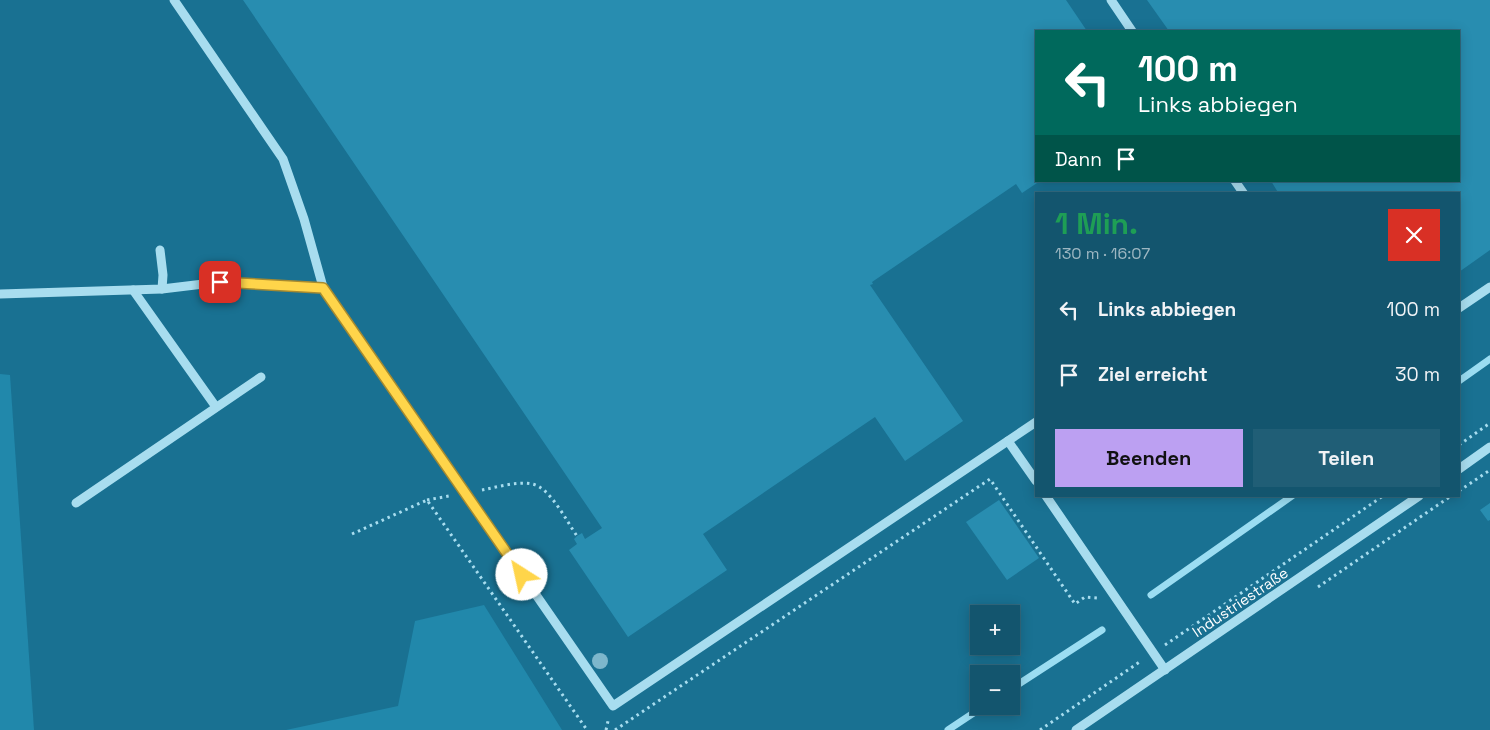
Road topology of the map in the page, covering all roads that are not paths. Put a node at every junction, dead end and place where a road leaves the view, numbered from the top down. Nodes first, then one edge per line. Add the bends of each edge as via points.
1 (174, 0) edge
2 (1111, 0) edge
3 (1131, 30) edge
4 (160, 250) dead end
5 (1490, 287) edge
6 (323, 288) junction
7 (162, 289) junction
8 (133, 290) junction
9 (0, 294) edge
10 (1460, 307) edge
11 (262, 377) dead end
12 (216, 407) junction
13 (1035, 423) edge
14 (1008, 441) junction
15 (1490, 448) edge
16 (1460, 468) edge
17 (1035, 481) edge
18 (1047, 497) edge
19 (1417, 497) edge
20 (76, 503) dead end
21 (1165, 670) junction
22 (1076, 730) edge

1 - 6 street via 283,159
2 - 3 street
4 - 7 street
5 - 10 street
6 - 7 street via 220,282
6 - 14 street via 612,706
7 - 8 street
8 - 9 street
8 - 12 street
11 - 12 street
12 - 20 street
13 - 14 street
14 - 17 street
15 - 16 street
18 - 21 street
19 - 21 street, Industriestraße
21 - 22 street, Industriestraße

